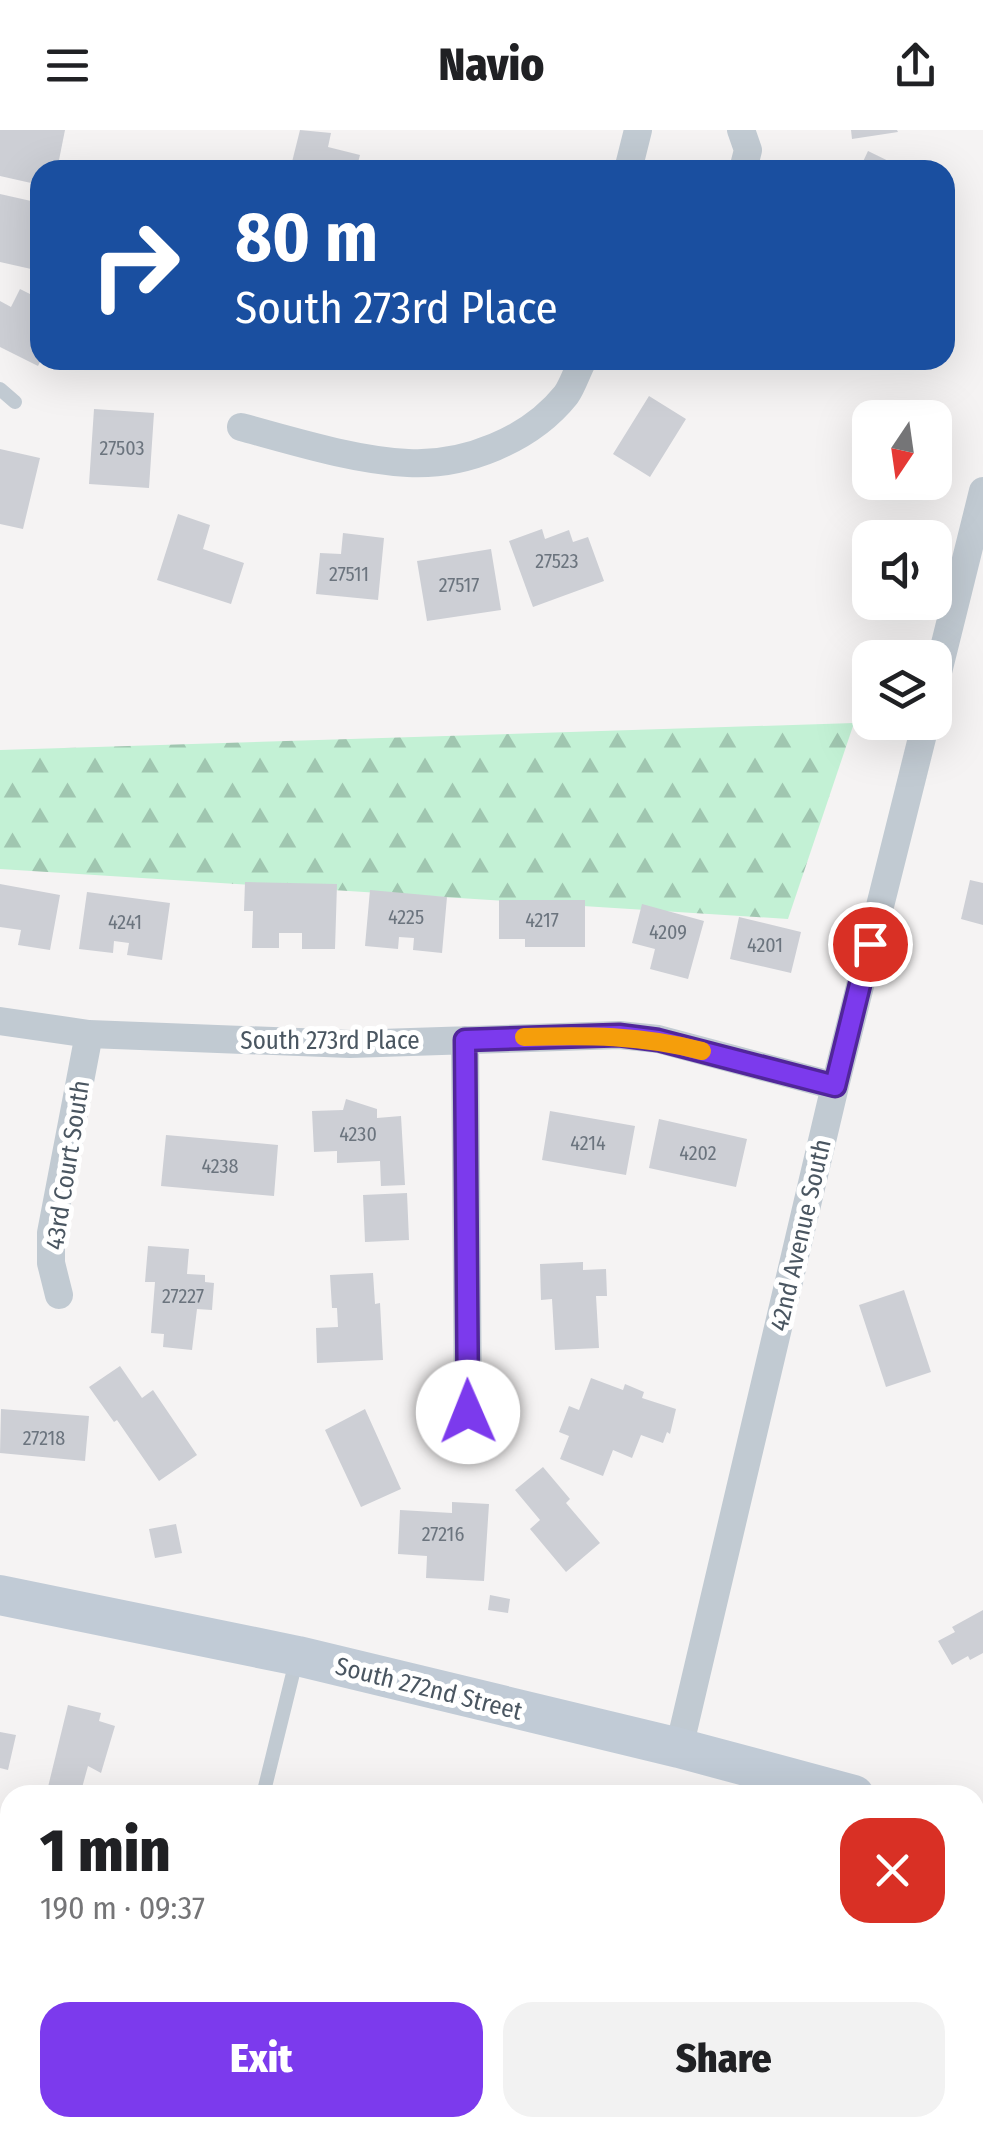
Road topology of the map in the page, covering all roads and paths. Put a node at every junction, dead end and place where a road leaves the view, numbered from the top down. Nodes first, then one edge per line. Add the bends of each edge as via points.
1 (638, 130) edge
2 (741, 130) edge
3 (630, 160) edge
4 (746, 160) edge
5 (578, 370) edge
6 (0, 388) edge
7 (15, 402) dead end
8 (241, 427) dead end
9 (983, 492) edge
10 (946, 640) edge
11 (922, 740) edge
12 (0, 1021) edge
13 (89, 1034) junction
14 (465, 1040) junction
15 (835, 1086) junction
16 (59, 1295) dead end
17 (468, 1412) dead end
18 (0, 1596) edge
19 (298, 1656) junction
20 (678, 1748) junction
21 (266, 1785) edge
22 (817, 1785) edge

1 - 3 street
2 - 4 street
5 - 8 street via 567,394 523,435 466,457 409,463
6 - 7 lane
9 - 10 street
11 - 15 street, 42nd Avenue South
12 - 13 street, South 273rd Place
13 - 14 street, South 273rd Place via 350,1044
13 - 16 street, 43rd Court South via 51,1234
14 - 15 street, South 273rd Place via 619,1035
14 - 17 street
15 - 20 street, 42nd Avenue South
18 - 19 main road, South 272nd Street
19 - 20 main road, South 272nd Street
19 - 21 lane
20 - 22 main road, South 272nd Street

